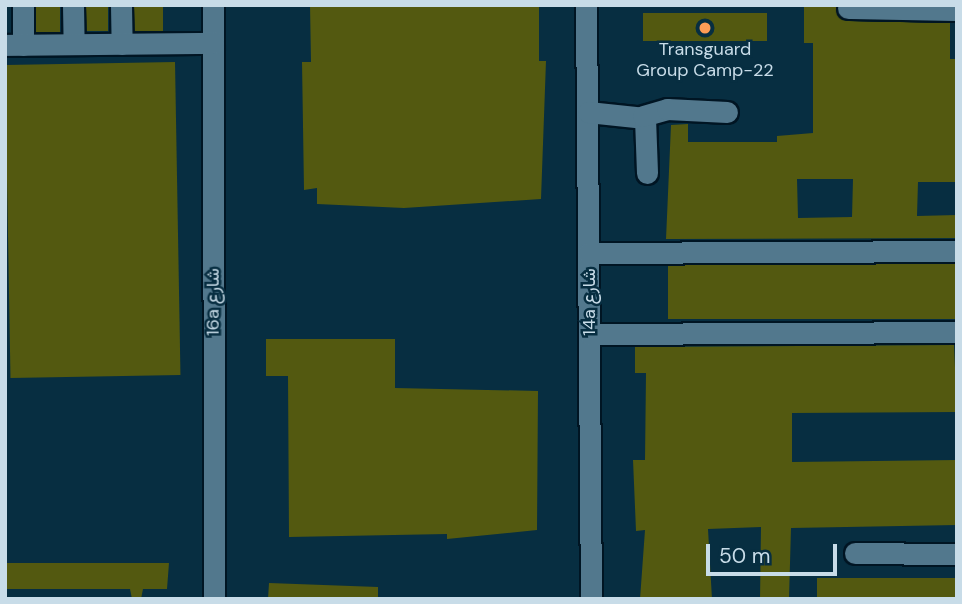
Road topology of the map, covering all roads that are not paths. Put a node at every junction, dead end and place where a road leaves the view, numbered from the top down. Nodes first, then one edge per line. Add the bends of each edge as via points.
1 (23, 5) edge
2 (73, 5) edge
3 (121, 5) edge
4 (212, 5) edge
5 (586, 5) edge
6 (848, 8) dead end
7 (957, 10) edge
8 (213, 43) junction
9 (74, 44) junction
10 (122, 44) junction
11 (14, 45) edge
12 (588, 112) junction
13 (727, 112) dead end
14 (643, 116) junction
15 (647, 173) dead end
16 (957, 251) edge
17 (589, 254) junction
18 (957, 332) edge
19 (589, 334) junction
20 (855, 554) dead end
21 (957, 554) edge
22 (214, 599) edge
23 (591, 599) edge

1 - 11 street
2 - 9 street
3 - 10 street
4 - 8 street, 16a شارع
5 - 12 street, 14a شارع
6 - 7 street
8 - 10 street
8 - 22 street, 16a شارع
9 - 10 street
9 - 11 street
12 - 14 street
12 - 17 street, 14a شارع
13 - 14 street via 667,109
14 - 15 street
16 - 17 street
17 - 19 street, 14a شارع
18 - 19 street
19 - 23 street, 14a شارع
20 - 21 street

